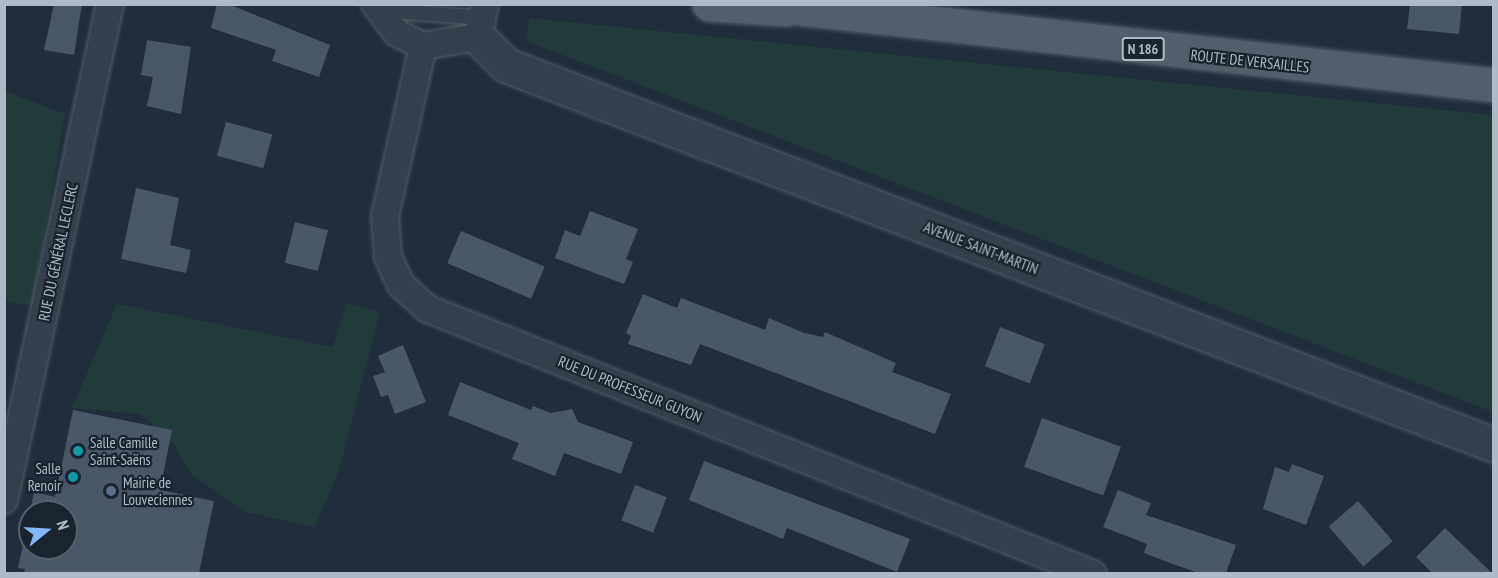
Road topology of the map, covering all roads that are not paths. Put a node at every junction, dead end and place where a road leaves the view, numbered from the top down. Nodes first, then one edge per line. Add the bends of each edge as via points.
1 (110, 4) edge
2 (709, 4) edge
3 (378, 7) edge
4 (778, 7) edge
5 (483, 20) edge
6 (423, 46) junction
7 (1494, 85) edge
8 (1494, 445) edge
9 (4, 500) edge
10 (1094, 573) edge

1 - 9 street, RUE DU GÉNÉRAL LECLERC
2 - 4 main road, ROUTE DE VERSAILLES / N 186
3 - 5 lane
3 - 6 street via 397,33
4 - 7 main road, ROUTE DE VERSAILLES / N 186
5 - 6 street
5 - 8 street, AVENUE SAINT-MARTIN via 506,65
6 - 10 street, RUE DU PROFESSEUR GUYON via 385,216 388,257 401,285 428,309

